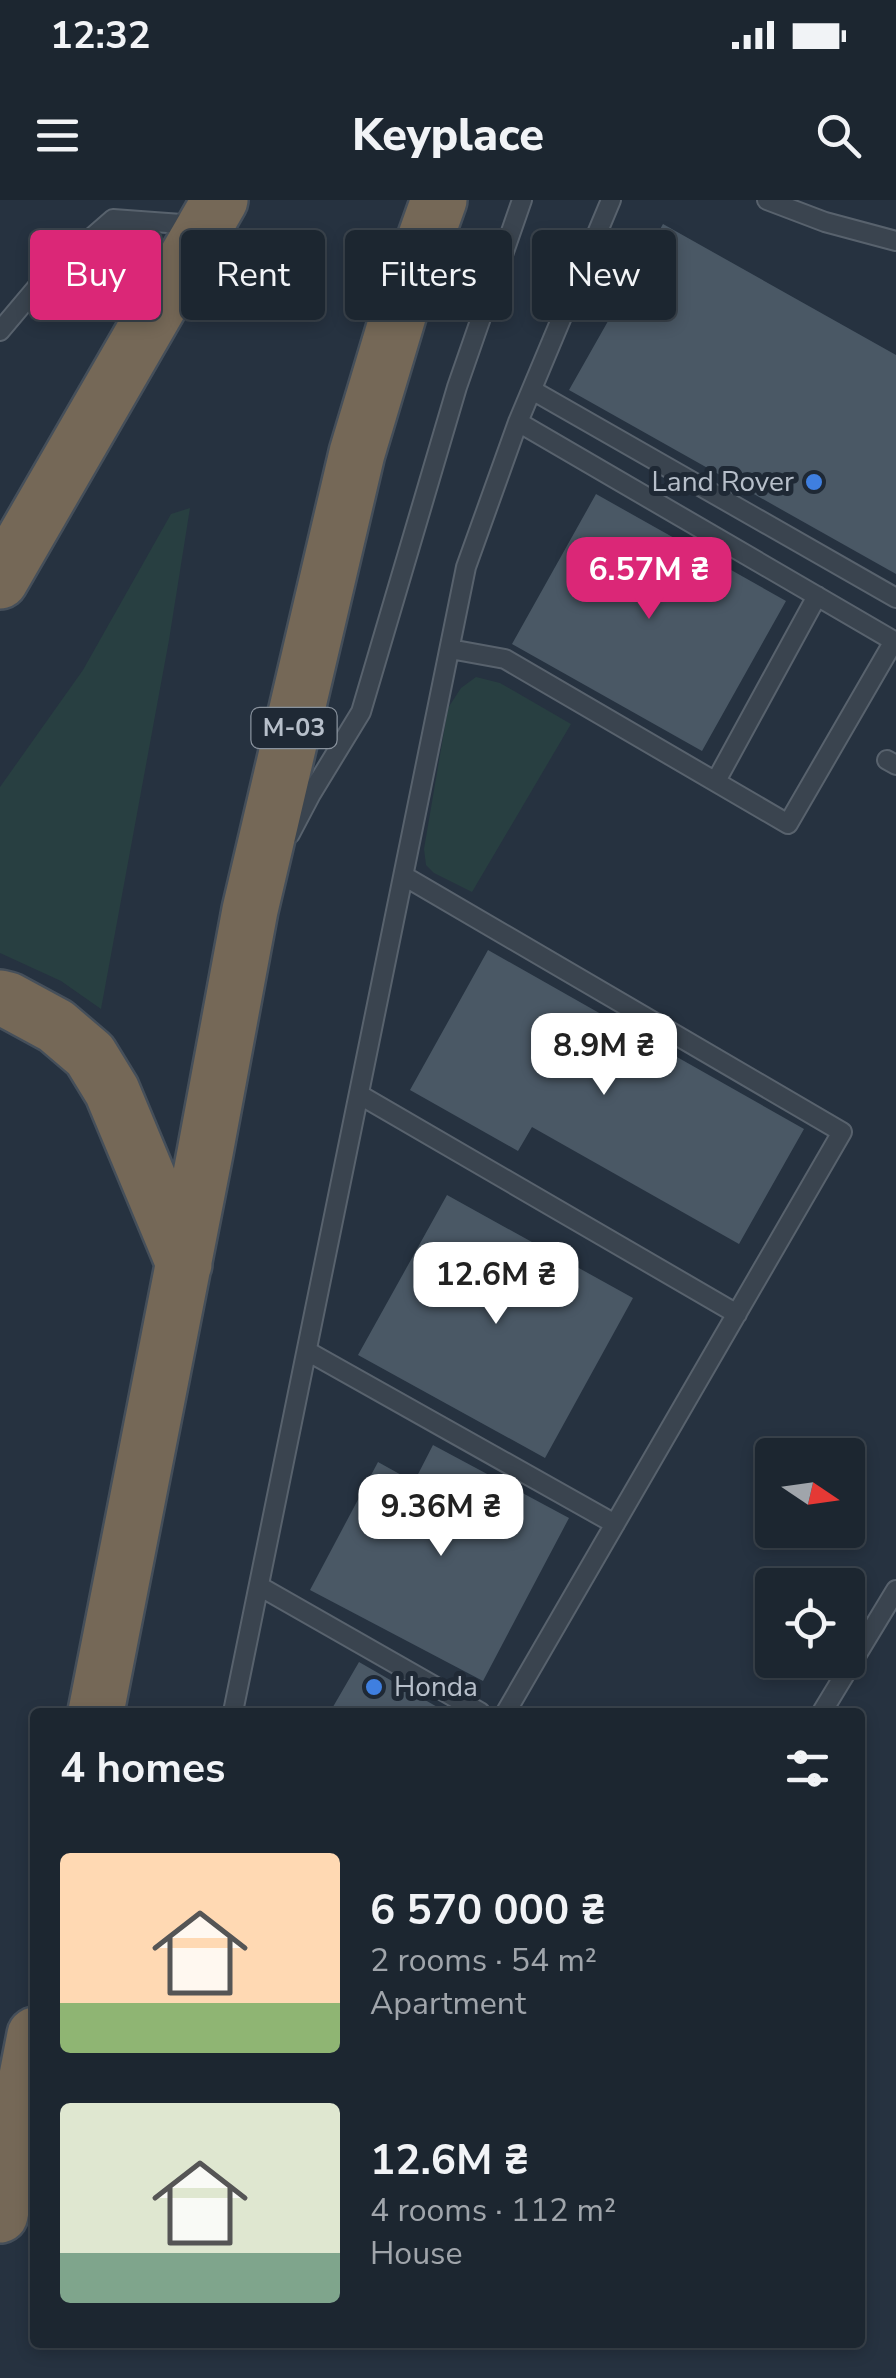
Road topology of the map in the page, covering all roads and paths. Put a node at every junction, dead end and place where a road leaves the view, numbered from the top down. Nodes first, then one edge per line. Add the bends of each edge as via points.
1 (439, 200) edge
2 (522, 200) edge
3 (611, 200) edge
4 (767, 200) edge
5 (213, 213) edge
6 (896, 241) edge
7 (0, 332) edge
8 (532, 390) junction
9 (518, 422) junction
10 (0, 581) edge
11 (817, 596) junction
12 (896, 598) edge
13 (450, 648) junction
14 (716, 781) junction
15 (404, 876) junction
16 (250, 910) junction
17 (0, 998) edge
18 (360, 1095) junction
19 (184, 1264) junction
20 (737, 1314) junction
21 (307, 1351) junction
22 (615, 1524) junction
23 (259, 1586) junction
24 (896, 1590) edge
25 (97, 1708) edge
26 (235, 1708) edge
27 (473, 1708) edge
28 (508, 1708) edge
29 (824, 1708) edge
30 (30, 2062) edge
31 (22, 2106) junction
32 (0, 2170) edge
33 (0, 2215) edge

1 - 16 highway, М-03 via 357,454
2 - 16 lane via 457,387 361,712
3 - 8 lane
4 - 6 lane
5 - 7 lane via 113,219 42,280
5 - 10 highway
8 - 9 lane
8 - 12 lane
9 - 11 lane
9 - 13 lane via 466,567
11 - 14 lane
11 - 14 lane via 894,641 788,824
13 - 14 lane via 505,658
13 - 15 lane
15 - 18 lane
15 - 20 lane via 842,1132
16 - 19 highway, М-03
17 - 19 highway via 56,1026 90,1055 112,1091
18 - 20 lane
18 - 21 lane
19 - 25 highway, М-03
20 - 22 lane
21 - 22 lane
21 - 23 lane
22 - 28 lane
23 - 26 lane
23 - 27 lane
24 - 29 lane
30 - 31 highway
31 - 32 highway
31 - 33 highway

